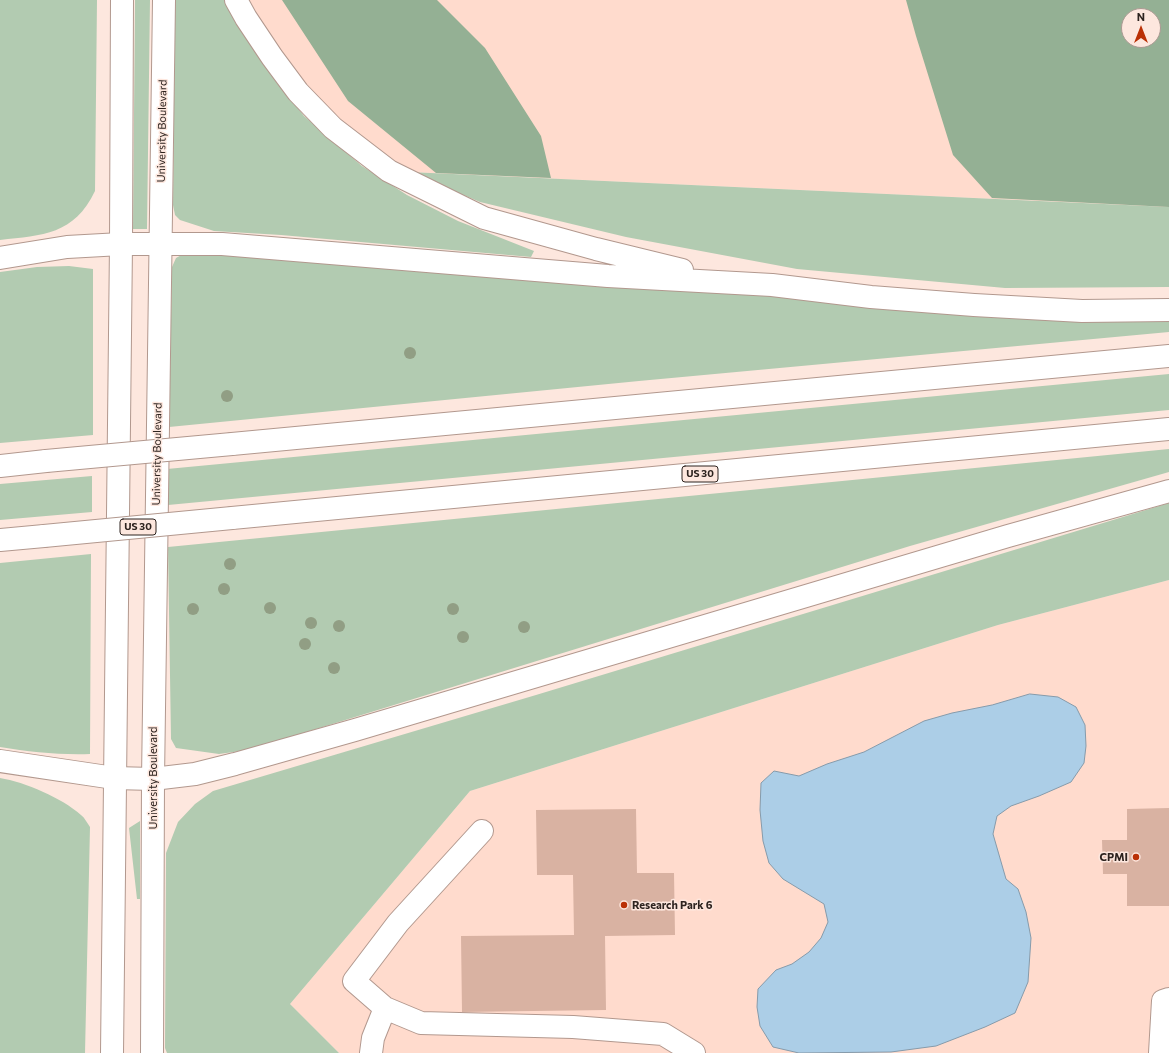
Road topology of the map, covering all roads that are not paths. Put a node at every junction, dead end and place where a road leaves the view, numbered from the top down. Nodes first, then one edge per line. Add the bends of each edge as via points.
1 (122, 0) edge
2 (164, 0) edge
3 (236, 0) edge
4 (121, 244) junction
5 (160, 244) junction
6 (0, 258) edge
7 (772, 285) junction
8 (1169, 310) edge
9 (1169, 356) edge
10 (1169, 429) edge
11 (0, 466) edge
12 (1169, 491) edge
13 (0, 540) edge
14 (0, 761) edge
15 (114, 778) junction
16 (153, 779) junction
17 (482, 831) dead end
18 (1169, 999) edge
19 (385, 1008) junction
20 (112, 1053) edge
21 (152, 1053) edge
22 (371, 1053) edge
23 (694, 1053) edge
24 (1160, 1053) edge

1 - 4 main road
2 - 5 main road, University Boulevard
3 - 7 main road via 272,57 298,92 333,128 389,171 484,218 596,250 678,269
4 - 5 main road
4 - 6 main road via 67,247
4 - 15 main road
5 - 7 main road via 222,244 608,276
5 - 16 main road, University Boulevard
7 - 8 main road via 871,297 974,305 1082,311
9 - 11 main road, bridge
10 - 13 main road, US 30, bridge
12 - 16 main road via 1008,536 317,741 195,774
14 - 15 main road
15 - 16 main road
15 - 20 main road
16 - 21 main road, University Boulevard
17 - 19 main road via 398,923 354,982
18 - 24 main road via 1163,1001
19 - 22 main road via 373,1038
19 - 23 main road via 421,1023 573,1027 663,1034

